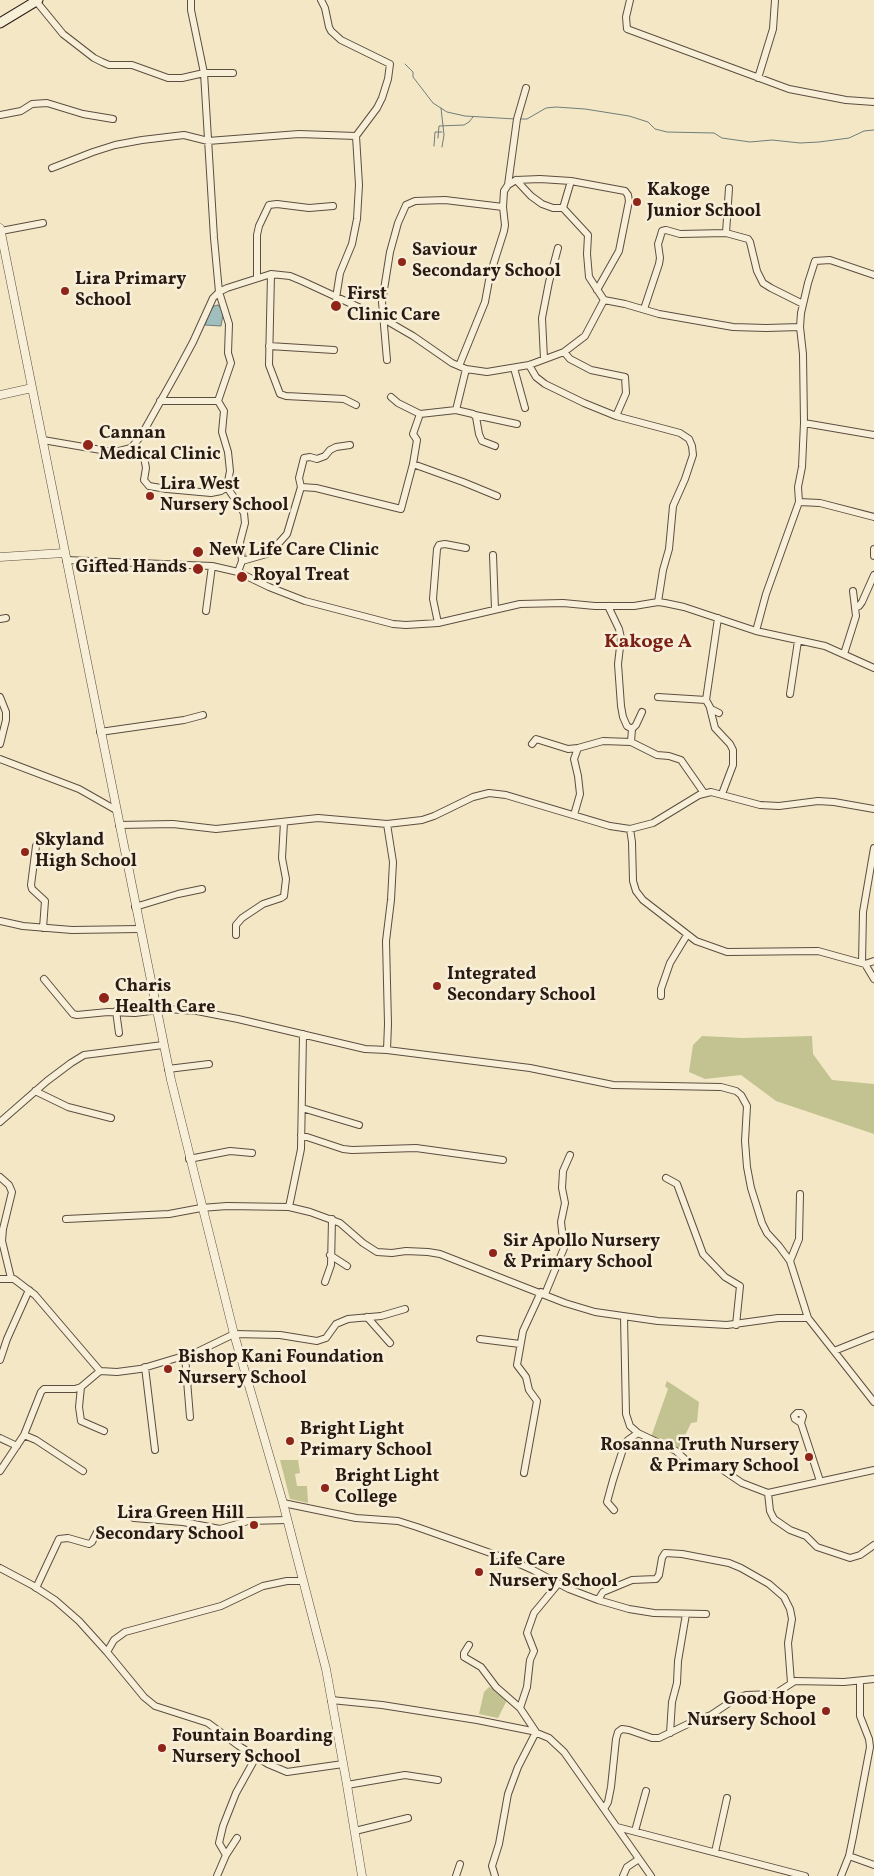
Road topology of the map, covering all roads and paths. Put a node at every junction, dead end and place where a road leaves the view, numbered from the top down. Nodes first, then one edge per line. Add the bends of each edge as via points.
1 (190, 0) edge
2 (321, 0) edge
3 (630, 0) edge
4 (775, 0) edge
5 (37, 1) edge
6 (0, 23) edge
7 (204, 73) junction
8 (233, 73) dead end
9 (758, 78) junction
10 (526, 88) dead end
11 (874, 102) edge
12 (0, 115) edge
13 (113, 119) dead end
14 (356, 136) junction
15 (208, 141) junction
16 (52, 168) dead end
17 (516, 180) junction
18 (571, 182) junction
19 (508, 185) junction
20 (729, 188) dead end
21 (333, 206) dead end
22 (503, 207) junction
23 (563, 208) junction
24 (43, 223) dead end
25 (0, 230) edge
26 (726, 233) junction
27 (558, 248) dead end
28 (2, 250) edge
29 (271, 274) junction
30 (874, 275) edge
31 (257, 277) junction
32 (597, 290) junction
33 (219, 292) junction
34 (336, 298) junction
35 (604, 300) junction
36 (803, 304) junction
37 (644, 309) junction
38 (382, 318) junction
39 (800, 327) junction
40 (269, 346) junction
41 (334, 350) dead end
42 (564, 352) junction
43 (544, 359) junction
44 (387, 360) dead end
45 (529, 365) junction
46 (458, 366) junction
47 (514, 368) junction
48 (466, 369) junction
49 (32, 388) junction
50 (0, 395) edge
51 (391, 397) dead end
52 (160, 401) junction
53 (218, 401) junction
54 (356, 406) dead end
55 (525, 408) dead end
56 (456, 410) junction
57 (420, 414) junction
58 (475, 416) junction
59 (616, 416) junction
60 (517, 424) dead end
61 (804, 424) junction
62 (874, 435) edge
63 (43, 440) junction
64 (350, 445) dead end
65 (495, 446) dead end
66 (131, 448) junction
67 (413, 464) junction
68 (227, 487) junction
69 (301, 487) junction
70 (497, 496) dead end
71 (799, 502) junction
72 (874, 517) edge
73 (466, 548) dead end
74 (874, 549) edge
75 (493, 555) dead end
76 (65, 556) junction
77 (874, 556) edge
78 (0, 558) edge
79 (242, 561) junction
80 (212, 566) junction
81 (238, 572) junction
82 (874, 575) edge
83 (853, 591) dead end
84 (658, 602) junction
85 (608, 606) junction
86 (855, 608) junction
87 (495, 609) junction
88 (206, 611) dead end
89 (718, 618) junction
90 (438, 623) junction
91 (756, 631) junction
92 (798, 641) junction
93 (844, 654) junction
94 (874, 668) edge
95 (790, 694) dead end
96 (0, 697) edge
97 (658, 698) dead end
98 (706, 700) junction
99 (710, 708) junction
100 (642, 712) dead end
101 (719, 713) dead end
102 (203, 715) dead end
103 (632, 729) junction
104 (100, 732) junction
105 (631, 742) junction
106 (0, 744) edge
107 (532, 744) dead end
108 (578, 748) junction
109 (568, 749) junction
110 (0, 759) edge
111 (574, 759) junction
112 (704, 793) junction
113 (722, 794) junction
114 (874, 809) edge
115 (116, 810) junction
116 (574, 815) junction
117 (284, 822) junction
118 (387, 824) junction
119 (119, 825) junction
120 (630, 829) junction
121 (36, 846) dead end
122 (874, 848) edge
123 (202, 889) dead end
124 (135, 907) junction
125 (0, 921) edge
126 (42, 928) junction
127 (139, 929) junction
128 (236, 935) dead end
129 (687, 935) junction
130 (874, 962) edge
131 (864, 963) junction
132 (44, 979) dead end
133 (874, 979) edge
134 (661, 996) dead end
135 (156, 1010) junction
136 (116, 1011) junction
137 (118, 1033) dead end
138 (303, 1034) junction
139 (163, 1044) junction
140 (387, 1050) junction
141 (209, 1064) dead end
142 (168, 1068) junction
143 (35, 1091) junction
144 (302, 1108) junction
145 (110, 1118) dead end
146 (1, 1120) edge
147 (359, 1125) dead end
148 (301, 1135) junction
149 (252, 1153) dead end
150 (570, 1154) dead end
151 (189, 1158) junction
152 (503, 1160) dead end
153 (0, 1177) edge
154 (666, 1178) dead end
155 (800, 1194) dead end
156 (289, 1207) junction
157 (202, 1208) junction
158 (66, 1219) dead end
159 (332, 1219) junction
160 (330, 1255) junction
161 (790, 1262) junction
162 (347, 1266) dead end
163 (11, 1278) junction
164 (0, 1279) edge
165 (324, 1282) dead end
166 (29, 1290) junction
167 (543, 1293) junction
168 (405, 1309) dead end
169 (367, 1317) junction
170 (624, 1317) junction
171 (808, 1318) junction
172 (736, 1325) junction
173 (234, 1334) junction
174 (874, 1335) edge
175 (480, 1339) dead end
176 (390, 1343) dead end
177 (520, 1344) junction
178 (834, 1351) junction
179 (185, 1356) junction
180 (0, 1360) edge
181 (145, 1368) junction
182 (100, 1371) junction
183 (80, 1387) junction
184 (874, 1402) edge
185 (190, 1417) dead end
186 (801, 1423) dead end
187 (104, 1431) dead end
188 (638, 1433) junction
189 (24, 1435) junction
190 (0, 1438) edge
191 (17, 1446) junction
192 (155, 1450) dead end
193 (874, 1470) edge
194 (0, 1471) edge
195 (83, 1471) dead end
196 (524, 1473) dead end
197 (820, 1481) junction
198 (768, 1493) junction
199 (283, 1503) junction
200 (614, 1510) dead end
201 (134, 1518) dead end
202 (287, 1520) junction
203 (97, 1532) dead end
204 (874, 1544) edge
205 (0, 1568) edge
206 (303, 1581) junction
207 (558, 1584) junction
208 (36, 1588) junction
209 (598, 1600) junction
210 (686, 1614) junction
211 (706, 1614) dead end
212 (469, 1645) dead end
213 (107, 1652) junction
214 (874, 1679) edge
215 (860, 1681) junction
216 (791, 1683) junction
217 (332, 1700) junction
218 (520, 1708) junction
219 (536, 1732) junction
220 (670, 1733) junction
221 (256, 1757) junction
222 (344, 1764) junction
223 (438, 1780) dead end
224 (347, 1785) junction
225 (646, 1791) dead end
226 (727, 1798) dead end
227 (604, 1809) junction
228 (408, 1818) dead end
229 (617, 1827) junction
230 (354, 1831) junction
231 (635, 1831) junction
232 (237, 1838) dead end
233 (715, 1852) junction
234 (226, 1856) junction
235 (849, 1856) junction
236 (639, 1859) junction
237 (460, 1864) dead end
238 (874, 1865) edge
239 (217, 1876) edge
240 (362, 1876) edge
241 (456, 1876) edge
242 (495, 1876) edge
243 (623, 1876) edge
244 (651, 1876) edge
245 (805, 1876) edge
246 (841, 1876) edge

1 - 7 street
2 - 14 street via 329,27 341,40 390,64 382,98
3 - 9 street via 627,29
4 - 9 street via 773,28
5 - 6 main road
5 - 7 street via 63,34 102,62 132,65 168,78
7 - 8 street
7 - 15 street
9 - 11 street via 807,94
10 - 19 street via 517,120
12 - 13 street via 21,111 32,104 48,103 82,114
14 - 15 street via 300,134
14 - 34 street via 357,219 352,244 340,273
15 - 16 street via 186,135 142,140 93,152
15 - 33 street
17 - 18 street via 540,178
17 - 19 street
17 - 23 street via 542,204
18 - 23 street
18 - 32 street via 624,191 628,195 620,251
19 - 22 street via 503,193
20 - 26 street
21 - 31 street via 269,205 257,235
22 - 38 street via 445,200 415,201 406,205 388,264
22 - 46 street via 506,225 485,302
23 - 32 street via 588,235 589,277
24 - 25 street
25 - 28 street
26 - 36 street via 744,237 750,242 763,283
26 - 37 street via 662,231 658,244 659,264
27 - 43 street via 542,318
28 - 49 street
29 - 31 street
29 - 34 street via 290,276
29 - 40 street
30 - 36 street via 830,260 815,262
31 - 33 street
32 - 35 street
33 - 52 street
33 - 53 street via 229,324 231,363
34 - 38 street
35 - 37 street
35 - 42 street via 586,336
36 - 39 street
37 - 39 street via 733,327
38 - 44 street
38 - 46 street
39 - 61 street
40 - 41 street
40 - 54 street via 268,365 280,394 344,399
42 - 43 street
42 - 59 street via 591,370 625,378 626,393
43 - 45 street
45 - 47 street
45 - 59 street via 545,384
46 - 48 street
47 - 48 street via 487,372
47 - 55 street
48 - 56 street
49 - 50 street
49 - 63 street
51 - 57 street
52 - 53 street
52 - 66 street
53 - 68 street via 224,411 222,432 230,471
56 - 57 street
56 - 58 street
57 - 67 street via 413,434 417,440
58 - 60 street
58 - 65 street via 482,441
59 - 84 street via 680,433 689,439 692,446 691,463 673,506 669,549
61 - 62 street
61 - 71 street
63 - 66 street via 107,451
63 - 76 street
64 - 69 street via 336,447 317,459 304,458 299,478
66 - 68 street via 144,457 144,480 149,486 211,493
67 - 69 street via 401,509
67 - 70 street
68 - 79 street via 244,513 240,542
69 - 79 street via 287,534 270,553
71 - 72 street via 820,503
71 - 91 street
73 - 90 street via 445,544 437,549 433,599
74 - 77 street
75 - 87 street
76 - 78 street
76 - 80 street
76 - 104 street
79 - 81 street
80 - 81 street
80 - 88 street
81 - 90 street via 281,592 330,608 393,624
82 - 86 street via 862,602
83 - 86 street
84 - 85 street
84 - 89 street
85 - 87 street via 536,603
85 - 103 street via 621,638 618,664 622,717
86 - 93 street via 856,616
87 - 90 street
89 - 91 street
89 - 98 street
91 - 92 street
92 - 93 street via 825,646
92 - 95 street
93 - 94 street
96 - 106 street via 6,712
97 - 98 street
98 - 99 street
99 - 101 street
99 - 113 street via 715,728 733,750 733,766
100 - 103 street
102 - 104 street
103 - 105 street
104 - 115 street
105 - 108 street via 603,741
105 - 112 street via 657,755 684,762
107 - 109 street via 536,739
108 - 109 street
108 - 111 street
109 - 111 street
110 - 115 street via 78,789
111 - 116 street via 580,794
112 - 113 street
112 - 120 street via 653,823
113 - 114 street via 760,805 826,802
115 - 119 street
116 - 118 street via 489,793 422,820
116 - 120 street
117 - 118 street via 318,818
117 - 119 street via 216,828 173,824
117 - 128 street via 284,896 263,904 242,918 236,924
118 - 140 street via 393,862 386,940
119 - 124 street
120 - 129 street via 636,892
121 - 126 street via 31,885 45,901
122 - 131 street via 863,912
123 - 124 street
124 - 127 street
125 - 126 street
126 - 127 street
127 - 135 street
129 - 131 street via 727,952 818,951
129 - 134 street via 670,963
130 - 131 street
131 - 133 street
132 - 136 street via 73,1014
135 - 136 street
135 - 138 street via 196,1011
135 - 139 street
136 - 137 street
138 - 140 street via 352,1047
138 - 144 street
139 - 142 street
139 - 143 street via 84,1055 70,1062
140 - 161 street via 545,1071 613,1085 721,1087 736,1091 747,1106 746,1162 755,1201 766,1233
141 - 142 street
142 - 151 street
143 - 145 street via 68,1107
143 - 146 street
144 - 147 street
144 - 148 street
148 - 152 street via 343,1149 416,1148
148 - 156 street via 301,1152
149 - 151 street via 230,1151
150 - 167 street via 563,1171 564,1248
151 - 157 street
153 - 163 street via 12,1192 2,1241
154 - 172 street via 677,1184 703,1254 740,1286
155 - 161 street via 799,1239
156 - 157 street
156 - 159 street
157 - 158 street via 169,1214
157 - 173 street
159 - 160 street
159 - 167 street via 377,1252 440,1254
160 - 162 street
160 - 165 street via 331,1265
161 - 171 street
163 - 164 street
163 - 166 street
166 - 180 street
166 - 182 street
167 - 170 street via 578,1307
167 - 177 street via 524,1325
168 - 169 street
169 - 173 street via 340,1322 326,1338 317,1341 280,1335
169 - 176 street
170 - 172 street
170 - 188 street via 626,1414 630,1426
171 - 172 street via 778,1318
171 - 178 street
173 - 179 street
173 - 199 street
174 - 178 street
175 - 177 street
177 - 196 street via 517,1366 526,1377 528,1389 537,1404
178 - 184 street
179 - 181 street
179 - 185 street
181 - 182 street
181 - 192 street
182 - 183 street
183 - 187 street via 81,1421
183 - 189 street via 42,1390
186 - 197 street
188 - 198 street via 676,1452 692,1466 717,1466 742,1483
188 - 200 street via 624,1446 613,1480 607,1502
189 - 191 street
189 - 195 street
190 - 191 street
191 - 194 street
193 - 197 street
197 - 198 street
198 - 204 street via 774,1519 806,1536 817,1547 850,1558
199 - 202 street
199 - 207 street via 417,1526 518,1563
201 - 202 street via 220,1529 248,1521
202 - 206 street
203 - 208 street via 89,1544 68,1538 59,1540
205 - 208 street
206 - 213 street via 263,1586 221,1606 125,1632 114,1640
206 - 217 street
207 - 209 street
207 - 218 street via 529,1624 527,1632 534,1651
208 - 213 street via 79,1621
209 - 210 street via 638,1611
209 - 216 street via 603,1592 632,1580 656,1578 662,1556 667,1552 734,1565 769,1584 784,1597 790,1609
210 - 211 street
210 - 220 street
212 - 218 street via 464,1657 481,1667 496,1687
213 - 221 street via 150,1702 168,1712 208,1723
214 - 215 street
215 - 216 street via 808,1680
215 - 235 street via 859,1713 870,1747
216 - 220 street via 775,1694 746,1695 735,1699 718,1712
217 - 219 street via 409,1709
217 - 222 street
218 - 219 street
219 - 227 street via 560,1748
219 - 242 street via 508,1794 492,1866
220 - 227 street via 656,1738 629,1730 618,1732 610,1793
221 - 222 street via 287,1772
221 - 234 street via 236,1793 223,1826 219,1844
222 - 224 street
223 - 224 street via 405,1775
224 - 230 street
225 - 231 street
226 - 233 street
227 - 229 street
228 - 230 street
229 - 231 street
229 - 236 street
230 - 240 street
231 - 233 street
232 - 234 street
233 - 245 street
234 - 239 street
235 - 238 street
235 - 246 street
236 - 243 street via 627,1867
236 - 244 street
237 - 241 street

